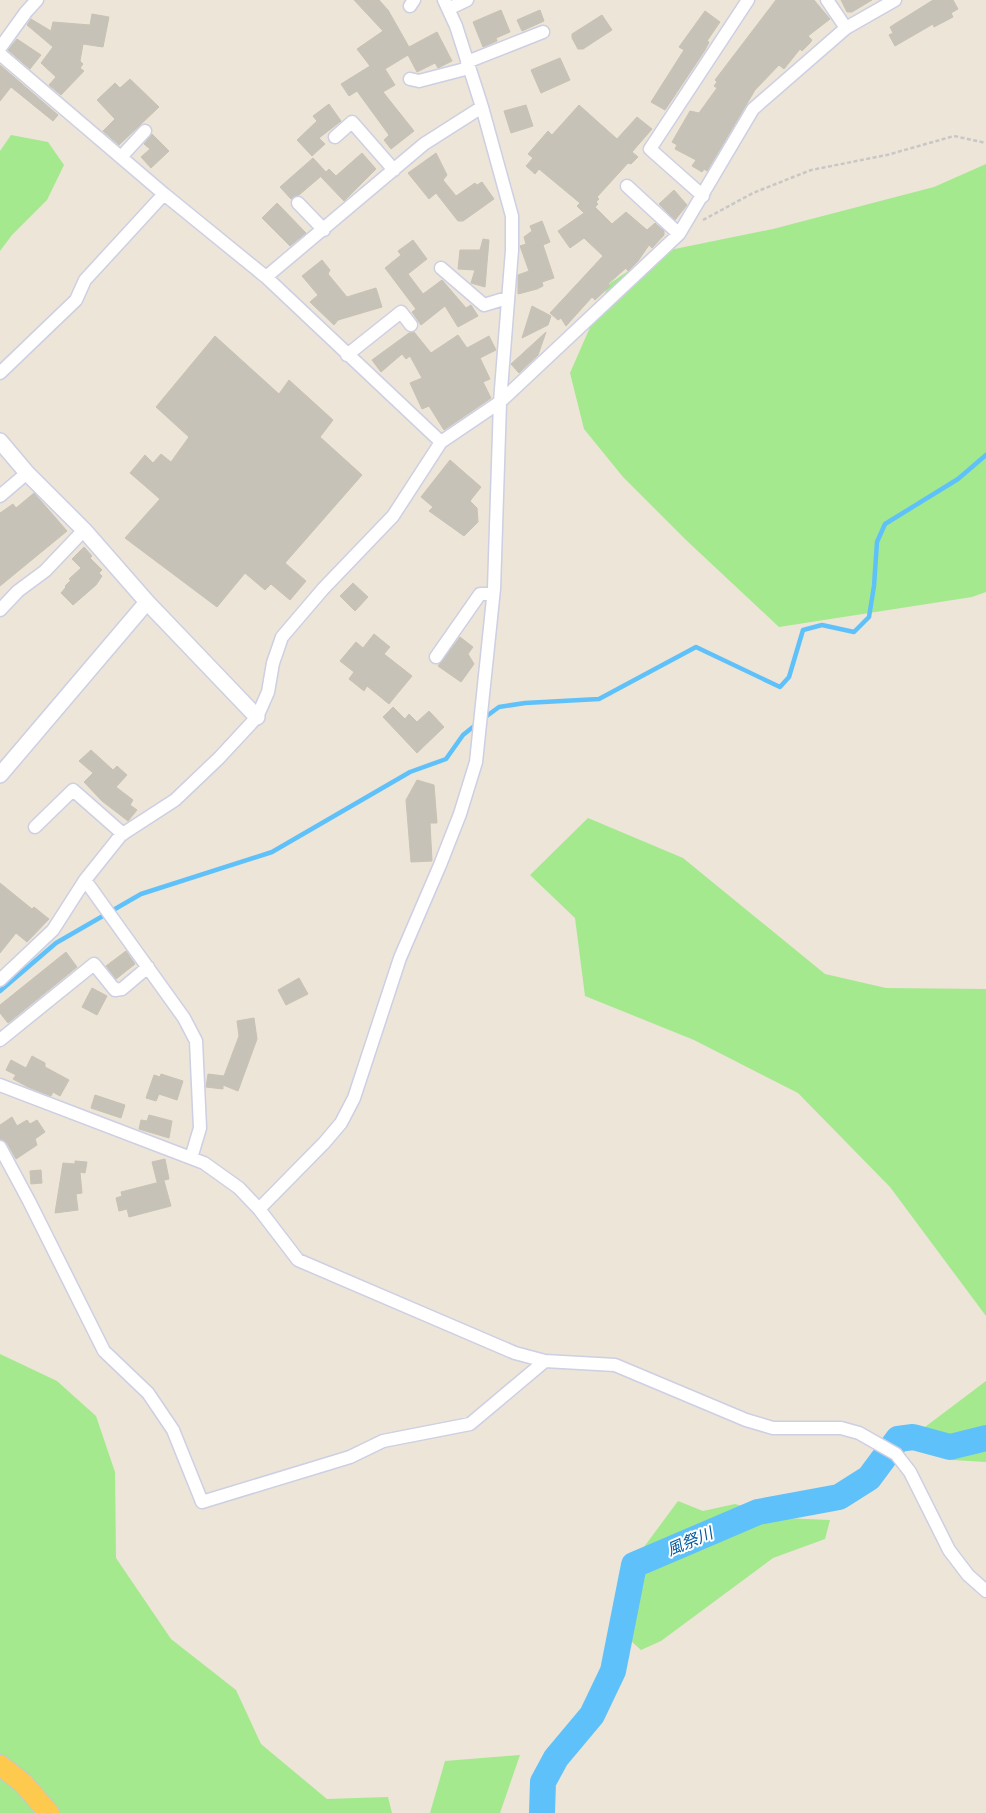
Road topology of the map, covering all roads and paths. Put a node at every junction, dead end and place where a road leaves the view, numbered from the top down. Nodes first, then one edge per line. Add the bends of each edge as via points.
1 (38, 0) edge
2 (467, 0) edge
3 (748, 0) edge
4 (827, 0) edge
5 (895, 0) edge
6 (446, 4) edge
7 (846, 28) junction
8 (543, 32) dead end
9 (0, 48) edge
10 (0, 54) edge
11 (468, 65) junction
12 (410, 79) dead end
13 (482, 106) junction
14 (145, 131) dead end
15 (335, 137) dead end
16 (986, 143) edge
17 (121, 157) junction
18 (394, 170) junction
19 (627, 186) dead end
20 (164, 194) junction
21 (703, 196) junction
22 (298, 203) dead end
23 (690, 216) junction
24 (324, 230) junction
25 (679, 234) junction
26 (441, 268) dead end
27 (266, 277) junction
28 (507, 298) junction
29 (411, 325) dead end
30 (347, 355) junction
31 (0, 373) edge
32 (500, 402) junction
33 (0, 441) edge
34 (441, 442) junction
35 (27, 473) junction
36 (0, 496) edge
37 (84, 530) junction
38 (493, 594) junction
39 (147, 602) junction
40 (0, 610) edge
41 (436, 657) dead end
42 (257, 717) junction
43 (0, 774) edge
44 (35, 827) dead end
45 (123, 834) junction
46 (85, 880) junction
47 (148, 967) junction
48 (0, 980) edge
49 (0, 1040) edge
50 (0, 1085) edge
51 (0, 1147) edge
52 (191, 1158) junction
53 (259, 1209) junction
54 (545, 1360) junction
55 (986, 1591) edge
56 (0, 1765) edge
57 (49, 1813) edge

1 - 9 street
2 - 6 street
3 - 21 street via 650,149
4 - 7 street
5 - 7 street
6 - 11 street
7 - 21 street via 753,109
8 - 11 street
10 - 17 street
11 - 12 street via 419,81
11 - 13 street
13 - 18 street via 424,144
13 - 28 street via 512,216
14 - 17 street
15 - 18 street via 352,122
16 - 23 path via 954,136 887,155 811,170 753,193 697,224
17 - 20 street
18 - 24 street
19 - 25 street
20 - 27 street
20 - 31 street via 85,280 76,300
21 - 23 street
22 - 24 street
23 - 25 street
24 - 27 street
25 - 32 street
26 - 28 street via 484,306
27 - 30 street
28 - 32 street
29 - 30 street via 401,312
30 - 34 street
32 - 34 street
32 - 38 street
33 - 35 street
34 - 42 street via 393,516 282,637 268,692
35 - 36 street
35 - 37 street
37 - 39 street
37 - 40 street via 45,571 18,591
38 - 41 street via 480,594
38 - 53 street via 476,762 460,814 400,958 354,1098 341,1123 324,1144
39 - 42 street
39 - 43 street
42 - 45 street via 175,800
44 - 45 street via 73,790
45 - 46 street
46 - 47 street
46 - 48 street via 53,930
47 - 49 street via 122,989 115,990 94,964
47 - 52 street via 196,1041 200,1128
50 - 52 street
51 - 54 street via 104,1351 148,1393 173,1430 202,1502 350,1457 383,1441 470,1424
52 - 53 street via 204,1163 238,1188
53 - 54 street via 298,1260 515,1353
54 - 55 street via 614,1365 746,1420 774,1428 841,1428 859,1433 896,1454 910,1472 949,1550 968,1575
56 - 57 highway via 23,1783

